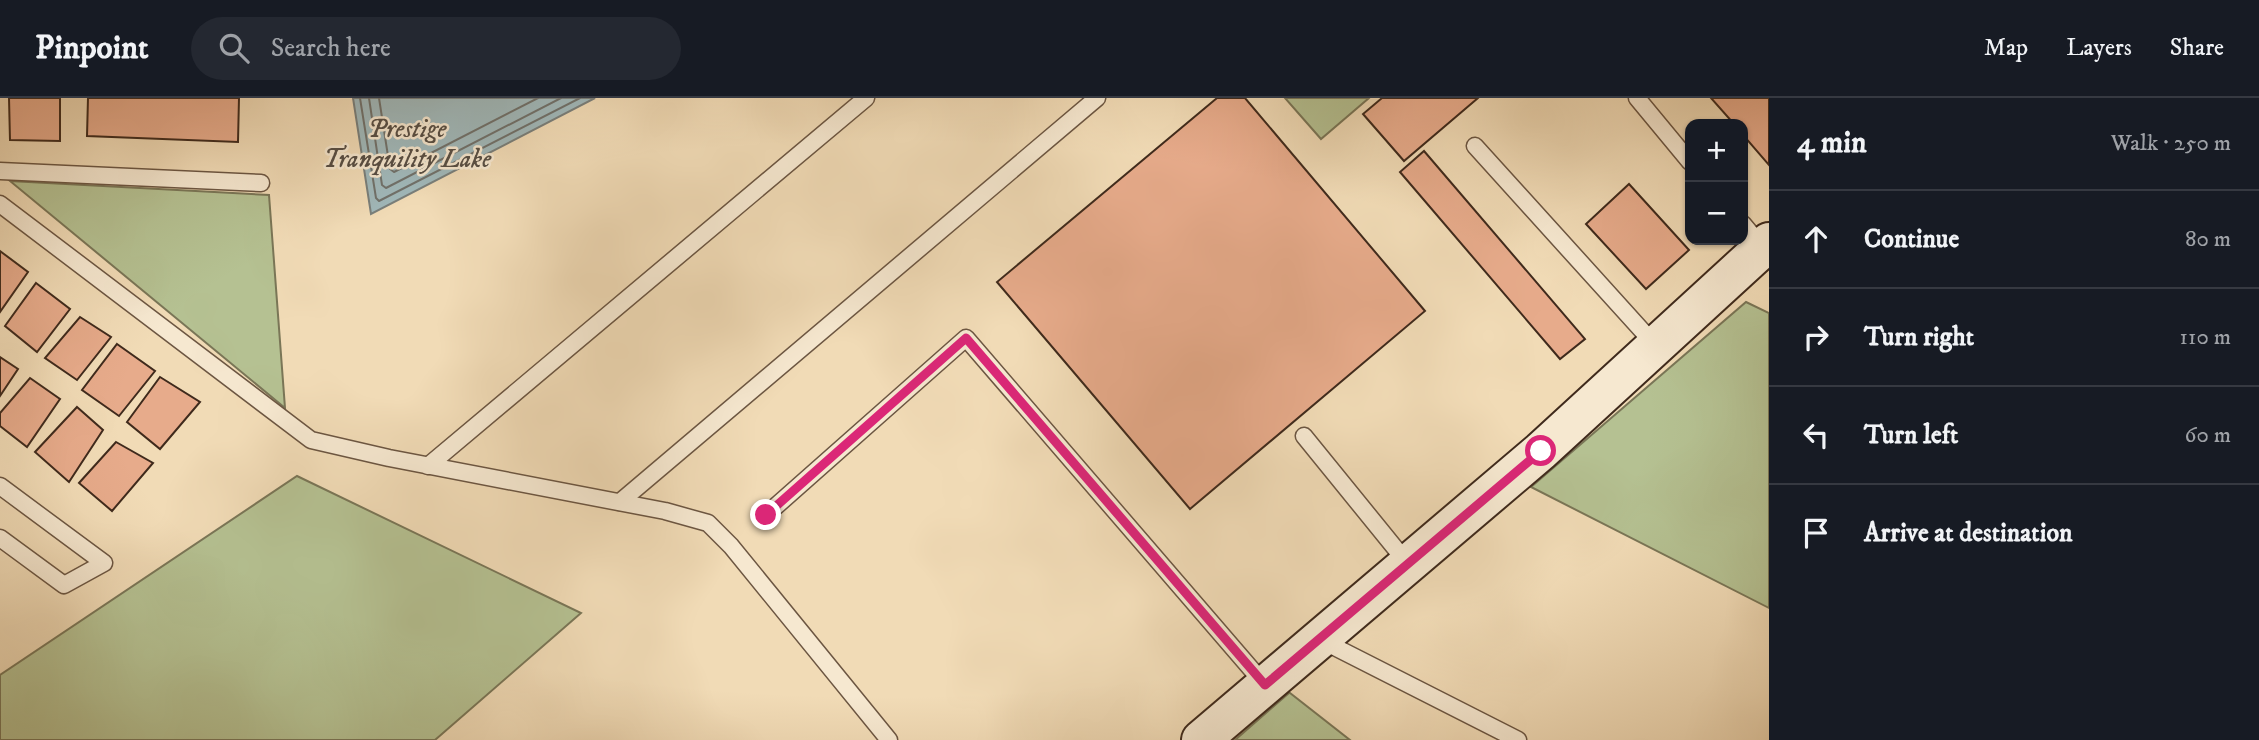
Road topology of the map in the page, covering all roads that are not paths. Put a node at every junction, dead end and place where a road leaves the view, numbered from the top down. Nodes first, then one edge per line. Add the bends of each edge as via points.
1 (866, 98) edge
2 (1097, 98) edge
3 (1637, 98) edge
4 (1475, 146) dead end
5 (1685, 156) edge
6 (0, 171) edge
7 (261, 183) dead end
8 (0, 204) edge
9 (1758, 238) edge
10 (1656, 345) junction
11 (1304, 436) dead end
12 (428, 466) junction
13 (0, 486) edge
14 (621, 502) junction
15 (766, 515) dead end
16 (0, 538) edge
17 (1408, 564) junction
18 (1320, 639) junction
19 (1265, 685) junction
20 (889, 740) edge
21 (1201, 740) edge
22 (1518, 740) edge

1 - 12 lane
2 - 14 lane
3 - 5 lane
4 - 10 lane
6 - 7 lane
8 - 12 lane via 311,440
9 - 10 main road
10 - 17 main road
11 - 17 lane
12 - 14 lane
13 - 16 lane via 104,563 64,585
14 - 20 lane via 708,523 732,546
15 - 19 lane via 966,338
17 - 18 main road
18 - 19 main road
18 - 22 lane
19 - 21 main road

